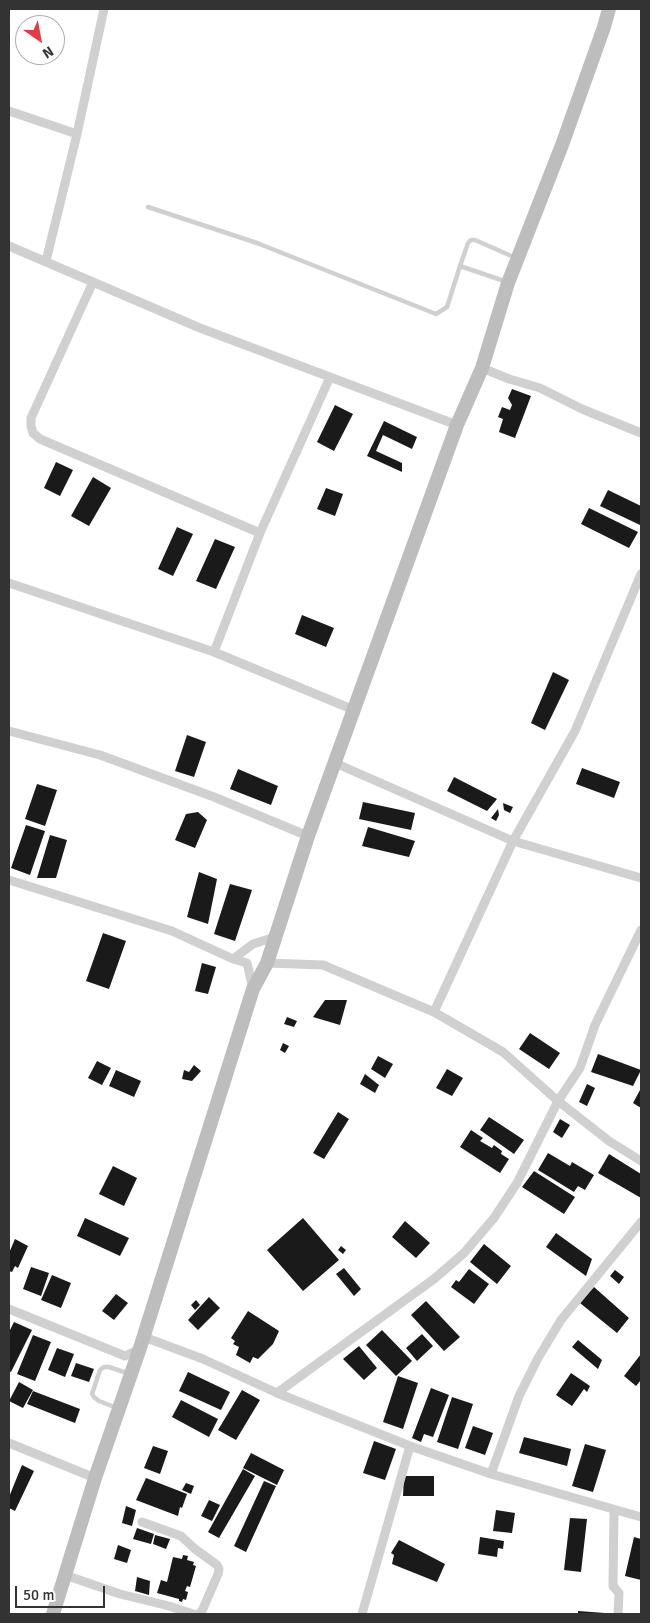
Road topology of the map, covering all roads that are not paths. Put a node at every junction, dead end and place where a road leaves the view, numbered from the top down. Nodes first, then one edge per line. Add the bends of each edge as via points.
1 (104, 9) edge
2 (609, 9) edge
3 (9, 111) edge
4 (77, 134) junction
5 (148, 206) dead end
6 (9, 246) edge
7 (517, 259) junction
8 (46, 261) junction
9 (460, 266) junction
10 (93, 282) junction
11 (508, 283) junction
12 (482, 368) junction
13 (330, 377) junction
14 (457, 425) junction
15 (641, 433) edge
16 (260, 533) junction
17 (641, 574) edge
18 (9, 583) edge
19 (214, 652) junction
20 (354, 710) junction
21 (9, 731) edge
22 (335, 763) junction
23 (308, 836) junction
24 (513, 840) junction
25 (641, 878) edge
26 (9, 880) edge
27 (641, 930) edge
28 (275, 937) junction
29 (233, 959) junction
30 (267, 963) junction
31 (253, 989) junction
32 (434, 1012) junction
33 (558, 1101) junction
34 (641, 1161) edge
35 (641, 1222) edge
36 (9, 1309) edge
37 (142, 1343) junction
38 (131, 1374) junction
39 (277, 1393) junction
40 (119, 1408) junction
41 (9, 1442) edge
42 (410, 1446) junction
43 (491, 1474) junction
44 (95, 1478) junction
45 (614, 1510) junction
46 (641, 1517) edge
47 (142, 1522) dead end
48 (65, 1575) junction
49 (53, 1614) edge
50 (193, 1614) edge
51 (199, 1614) edge
52 (362, 1614) edge
53 (618, 1614) edge

1 - 4 street
2 - 7 main road via 562,145
3 - 4 street
4 - 8 street
5 - 9 lane via 258,243 436,314 447,307
6 - 8 street
7 - 9 lane via 473,239 468,243
7 - 11 main road
8 - 10 street
9 - 11 lane
10 - 13 street via 200,328
10 - 16 street via 31,418 33,433
11 - 12 main road
12 - 14 main road
12 - 15 street via 540,388
13 - 14 street
13 - 16 street
14 - 20 main road
16 - 19 street
17 - 24 street via 575,730
18 - 19 street
19 - 20 street
20 - 22 main road
21 - 23 street via 100,755
22 - 23 main road
22 - 24 street
23 - 28 main road
24 - 25 street
24 - 32 street
26 - 29 street via 172,931
27 - 33 street via 595,1025 580,1068
28 - 29 street via 253,944
28 - 30 main road
29 - 31 street via 247,963
30 - 31 main road
30 - 32 street via 323,966
31 - 37 main road
32 - 33 street via 503,1052
33 - 34 street
33 - 39 street via 517,1184 464,1253 434,1279
35 - 43 street via 561,1320 538,1358 518,1396
36 - 37 street via 125,1356
37 - 38 main road
37 - 39 street via 203,1360
38 - 40 main road
38 - 40 lane via 109,1367 100,1370 92,1394 99,1401
39 - 42 street
40 - 44 main road
41 - 44 street
42 - 43 street
42 - 52 street
43 - 45 street
44 - 48 main road
45 - 46 street
45 - 53 street via 613,1586 619,1593
47 - 51 street via 181,1536 219,1568
48 - 49 main road
48 - 50 street

